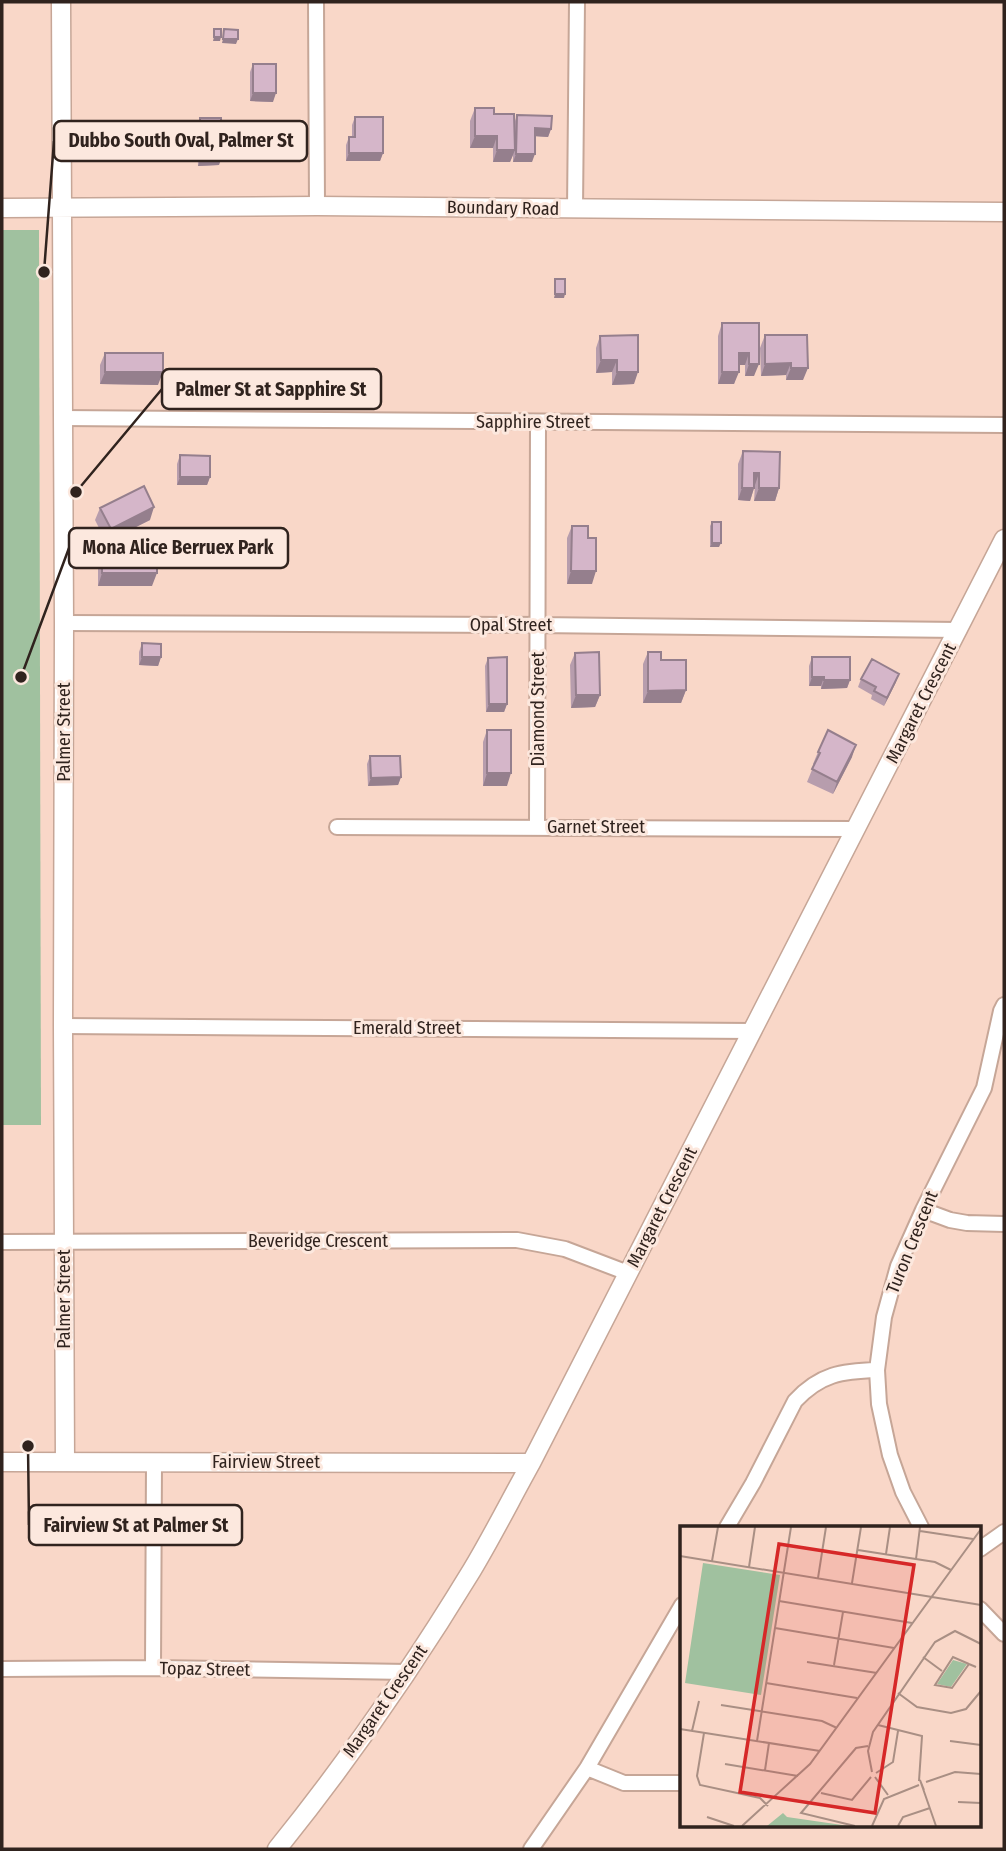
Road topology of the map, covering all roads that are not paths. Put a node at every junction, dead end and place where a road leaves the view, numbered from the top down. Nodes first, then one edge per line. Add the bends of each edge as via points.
1 (61, 2) edge
2 (316, 2) edge
3 (577, 2) edge
4 (317, 206) junction
5 (2, 208) edge
6 (61, 208) junction
7 (575, 209) junction
8 (1004, 212) edge
9 (62, 418) junction
10 (538, 422) junction
11 (1004, 425) edge
12 (1004, 540) edge
13 (64, 623) junction
14 (538, 625) junction
15 (958, 629) junction
16 (337, 827) dead end
17 (537, 827) junction
18 (855, 829) junction
19 (1004, 1005) edge
20 (63, 1026) junction
21 (752, 1031) junction
22 (923, 1210) junction
23 (1004, 1223) edge
24 (2, 1241) edge
25 (64, 1241) junction
26 (628, 1273) junction
27 (877, 1370) junction
28 (2, 1462) edge
29 (65, 1462) junction
30 (154, 1462) junction
31 (531, 1463) junction
32 (728, 1526) edge
33 (920, 1526) edge
34 (1004, 1532) edge
35 (982, 1548) edge
36 (680, 1608) edge
37 (982, 1611) edge
38 (1004, 1634) edge
39 (153, 1668) junction
40 (2, 1669) edge
41 (408, 1672) junction
42 (587, 1768) junction
43 (680, 1783) edge
44 (277, 1849) edge
45 (531, 1849) edge

1 - 6 street, Palmer Street
2 - 4 street
3 - 7 street
4 - 6 street, Boundary Road
4 - 7 street, Boundary Road
5 - 6 street, Boundary Road
6 - 9 street, Palmer Street
7 - 8 street, Boundary Road
9 - 10 street, Sapphire Street
9 - 13 street, Palmer Street
10 - 11 street, Sapphire Street
10 - 14 street, Diamond Street
12 - 15 street, Margaret Crescent
13 - 14 street, Opal Street
13 - 20 street, Palmer Street
14 - 15 street, Opal Street
14 - 17 street, Diamond Street
15 - 18 street, Margaret Crescent
16 - 17 street, Garnet Street
17 - 18 street, Garnet Street
18 - 21 street, Margaret Crescent
19 - 22 street, Turon Crescent via 984,1088
20 - 21 street, Emerald Street
20 - 25 street, Palmer Street
21 - 26 street, Margaret Crescent
22 - 23 street via 959,1222
22 - 27 street, Turon Crescent via 898,1266 884,1317
24 - 25 street, Beveridge Crescent
25 - 26 street, Beveridge Crescent via 517,1240 565,1248
25 - 29 street, Palmer Street
26 - 31 street, Margaret Crescent
27 - 32 street via 844,1371 805,1390
27 - 33 street, Turon Crescent via 890,1455
28 - 29 street, Fairview Street
29 - 30 street, Fairview Street
30 - 31 street, Fairview Street
30 - 39 street
31 - 41 street, Margaret Crescent
34 - 35 street
36 - 42 street
37 - 38 street
39 - 40 street, Topaz Street
39 - 41 street, Topaz Street
41 - 44 street, Margaret Crescent
42 - 43 street via 624,1783
42 - 45 street

